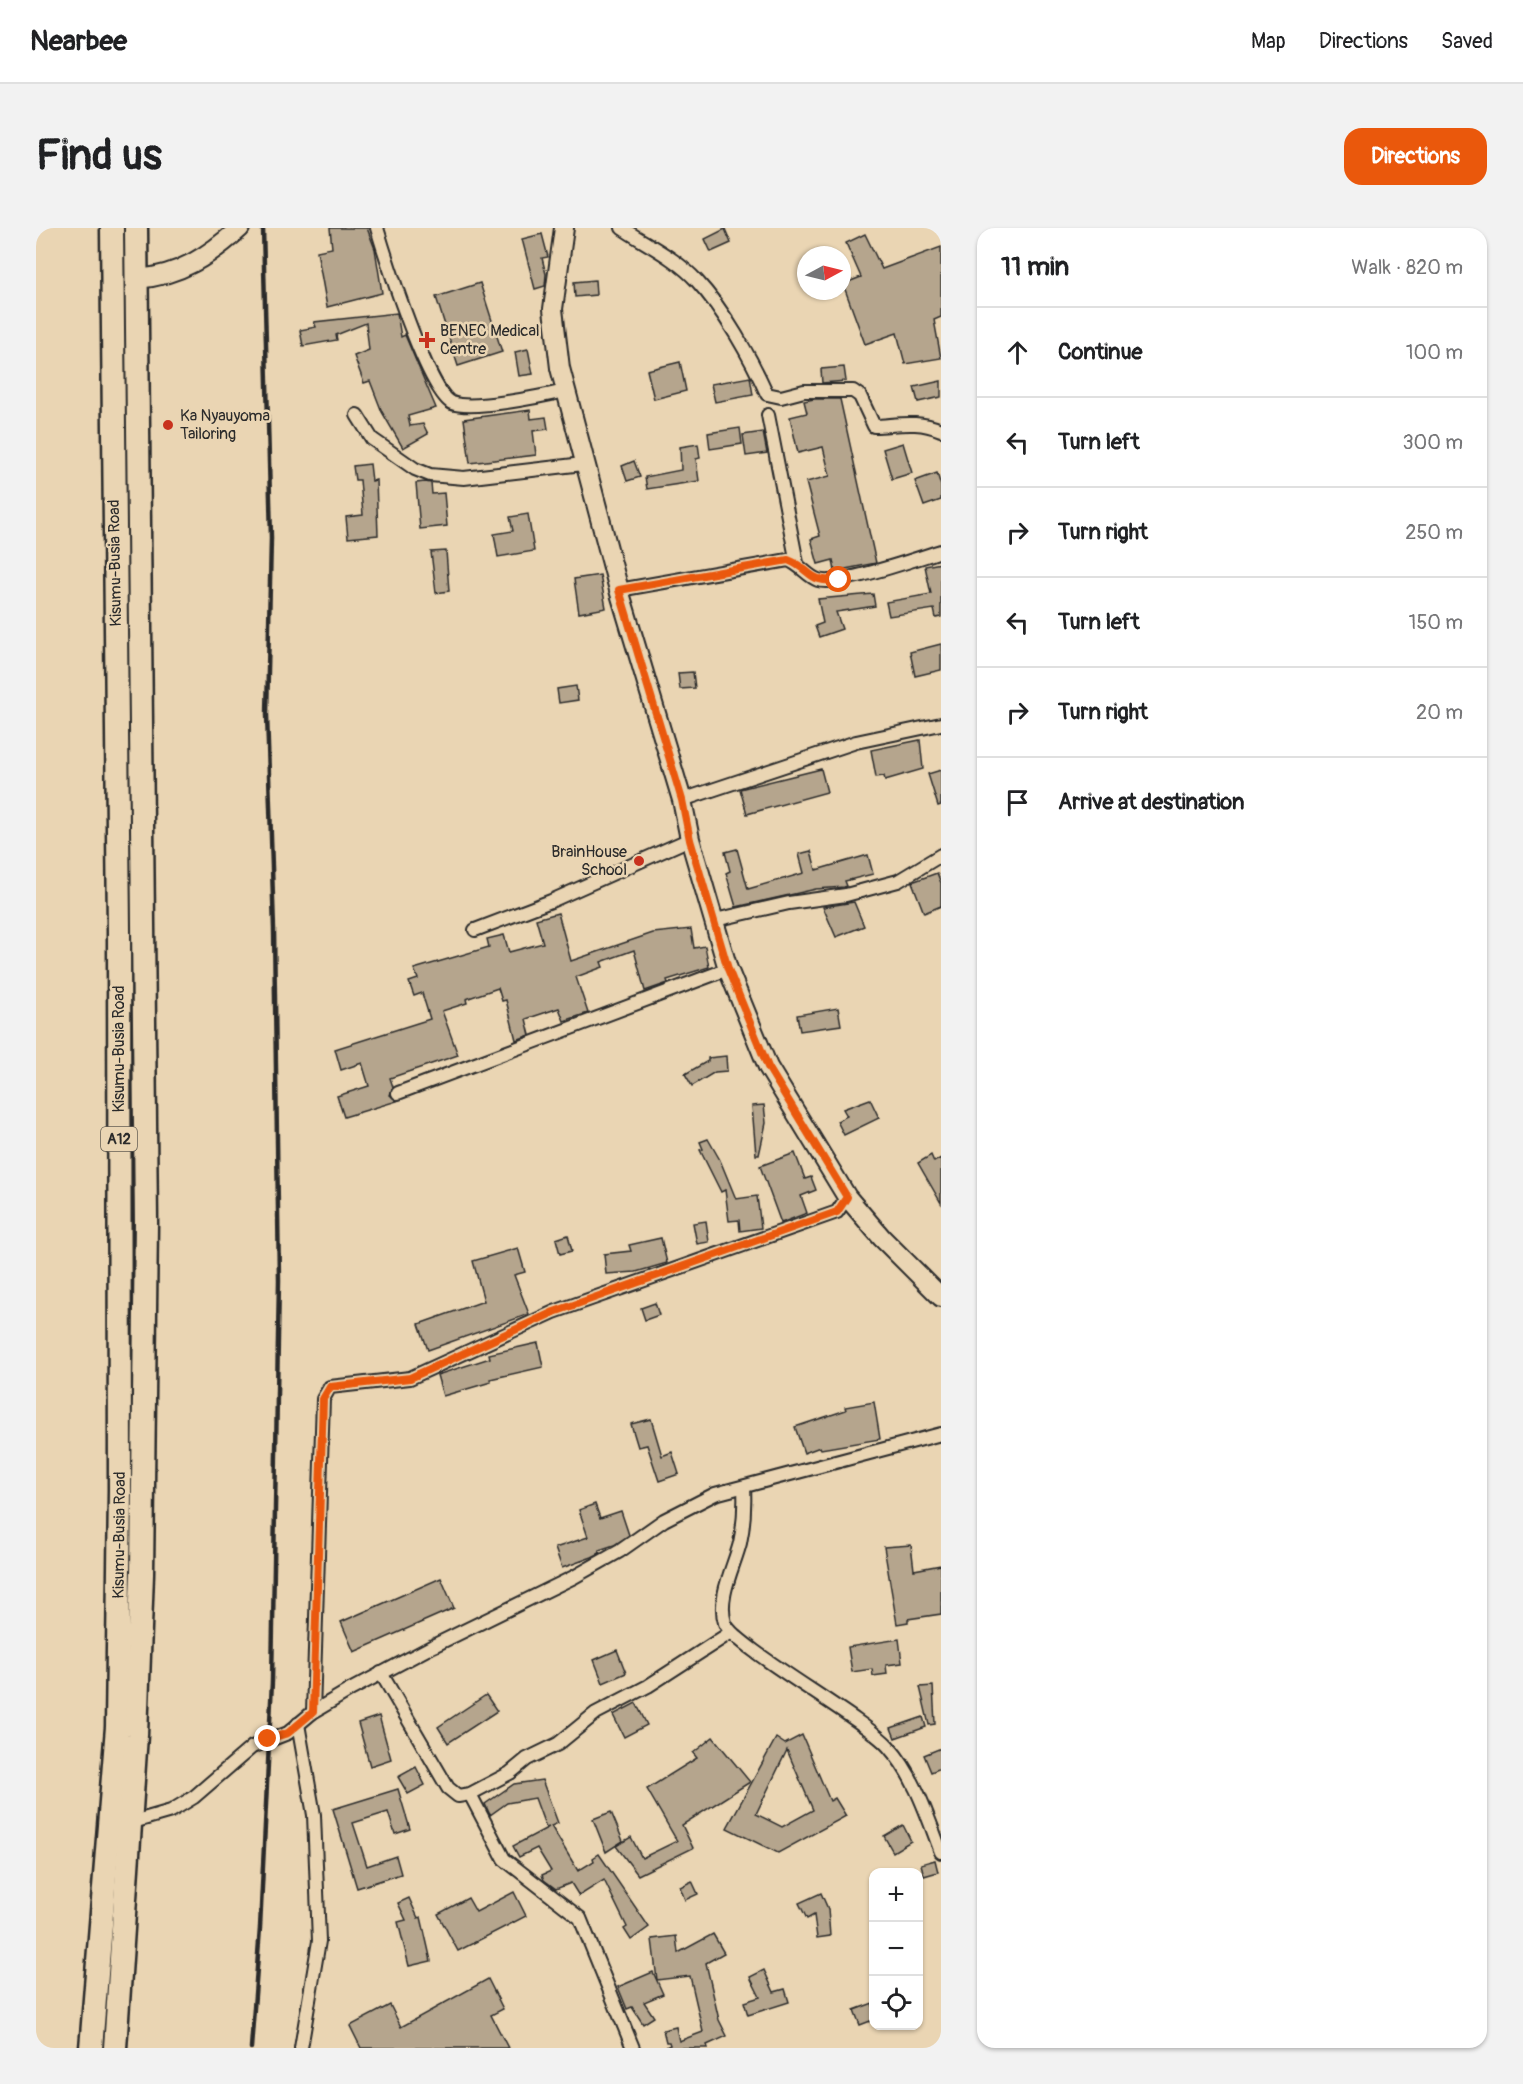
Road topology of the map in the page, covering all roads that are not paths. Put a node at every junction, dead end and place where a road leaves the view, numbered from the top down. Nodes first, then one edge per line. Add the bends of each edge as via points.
1 (112, 228) edge
2 (136, 228) edge
3 (240, 228) edge
4 (377, 228) edge
5 (564, 228) edge
6 (622, 228) edge
7 (221, 235) edge
8 (137, 279) junction
9 (565, 391) junction
10 (357, 415) dead end
11 (768, 415) dead end
12 (941, 430) edge
13 (584, 464) junction
14 (941, 551) edge
15 (797, 564) junction
16 (619, 590) junction
17 (941, 724) edge
18 (682, 800) junction
19 (690, 840) junction
20 (941, 855) edge
21 (715, 920) junction
22 (475, 930) dead end
23 (728, 969) junction
24 (398, 1093) dead end
25 (847, 1197) junction
26 (941, 1297) edge
27 (941, 1434) edge
28 (744, 1488) junction
29 (730, 1633) junction
30 (381, 1673) junction
31 (313, 1712) junction
32 (298, 1724) junction
33 (470, 1794) junction
34 (133, 1822) junction
35 (941, 1852) edge
36 (91, 2048) edge
37 (115, 2048) edge
38 (301, 2048) edge
39 (633, 2048) edge

1 - 36 highway, Kisumu-Busia Road / A12 via 119,930 119,1573 117,1727
2 - 8 highway, Kisumu-Busia Road / A12
3 - 7 main road
4 - 9 street via 422,352 435,383 447,399 454,404 472,405
5 - 9 main road via 553,309
6 - 12 street via 669,257 697,281 730,328 767,394 782,397 804,391 853,391 860,396 874,426 909,422
7 - 8 main road via 203,259 168,274
8 - 34 highway, Kisumu-Busia Road / A12 via 146,1222 142,1574
9 - 13 main road
10 - 13 street via 372,439 430,475 464,478
11 - 15 street
13 - 16 main road
14 - 15 street via 821,582
15 - 16 street via 788,560
16 - 18 main road
17 - 18 street via 856,742
18 - 19 main road
19 - 21 main road
19 - 22 street
20 - 21 street via 898,881
21 - 23 main road
23 - 24 street
23 - 25 main road via 768,1067
25 - 26 main road
25 - 31 street via 837,1212 554,1312 410,1378 330,1387 323,1399
27 - 28 street
28 - 29 street via 740,1542 725,1592 724,1612
28 - 30 street via 715,1494 664,1520 574,1577
29 - 33 street via 648,1686 596,1713 558,1744
29 - 35 street via 832,1702 887,1746 915,1783
30 - 31 street
30 - 33 street via 447,1788 459,1796
31 - 32 street
32 - 34 street via 288,1733 252,1747 194,1797 171,1811
32 - 38 street via 314,1815 319,1941
33 - 39 street via 504,1859 580,1918
34 - 37 highway, Kisumu-Busia Road / A12

